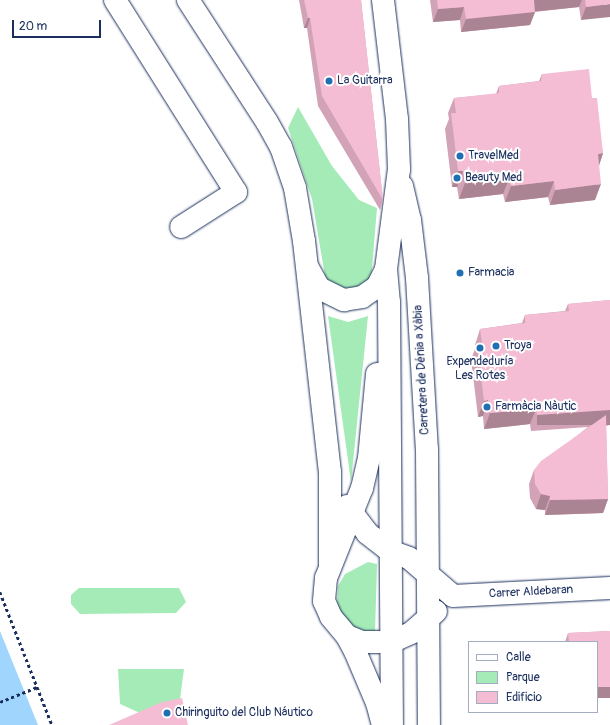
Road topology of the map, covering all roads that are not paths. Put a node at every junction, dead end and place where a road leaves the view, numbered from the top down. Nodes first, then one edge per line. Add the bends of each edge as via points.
1 (115, 0) edge
2 (188, 0) edge
3 (383, 0) edge
4 (399, 169) junction
5 (181, 227) dead end
6 (306, 264) junction
7 (386, 269) junction
8 (330, 472) junction
9 (353, 516) junction
10 (390, 550) junction
11 (330, 567) junction
12 (429, 573) junction
13 (610, 588) edge
14 (453, 596) junction
15 (429, 616) junction
16 (347, 636) junction
17 (391, 642) junction
18 (383, 725) edge
19 (392, 725) edge
20 (429, 725) edge

1 - 5 street via 236,192
2 - 6 street via 281,147 295,188
3 - 4 street, Carretera de Dénia a Xàbia via 397,119
4 - 7 street, Carretera de Dénia a Xàbia
4 - 12 street, Carretera de Dénia a Xàbia via 410,220 417,278 427,449
6 - 7 street via 319,288 344,300 362,297 376,287
6 - 8 street
7 - 9 street via 369,458
7 - 10 street, Carretera de Dénia a Xàbia via 389,302
8 - 9 street
8 - 11 street
9 - 10 street via 367,533
9 - 11 street
10 - 11 street via 373,545 361,546 345,554
10 - 12 street via 409,558
10 - 17 street, Carretera de Dénia a Xàbia
11 - 16 street via 324,587 324,601 331,617
12 - 14 street
12 - 15 street, Carretera de Dénia a Xàbia
13 - 14 street, Carrer Aldebaran
14 - 15 street
15 - 17 street via 411,633
15 - 20 street, Carretera de Dénia a Xàbia
16 - 17 street via 362,642
16 - 18 street via 377,703
17 - 19 street, Carretera de Dénia a Xàbia

